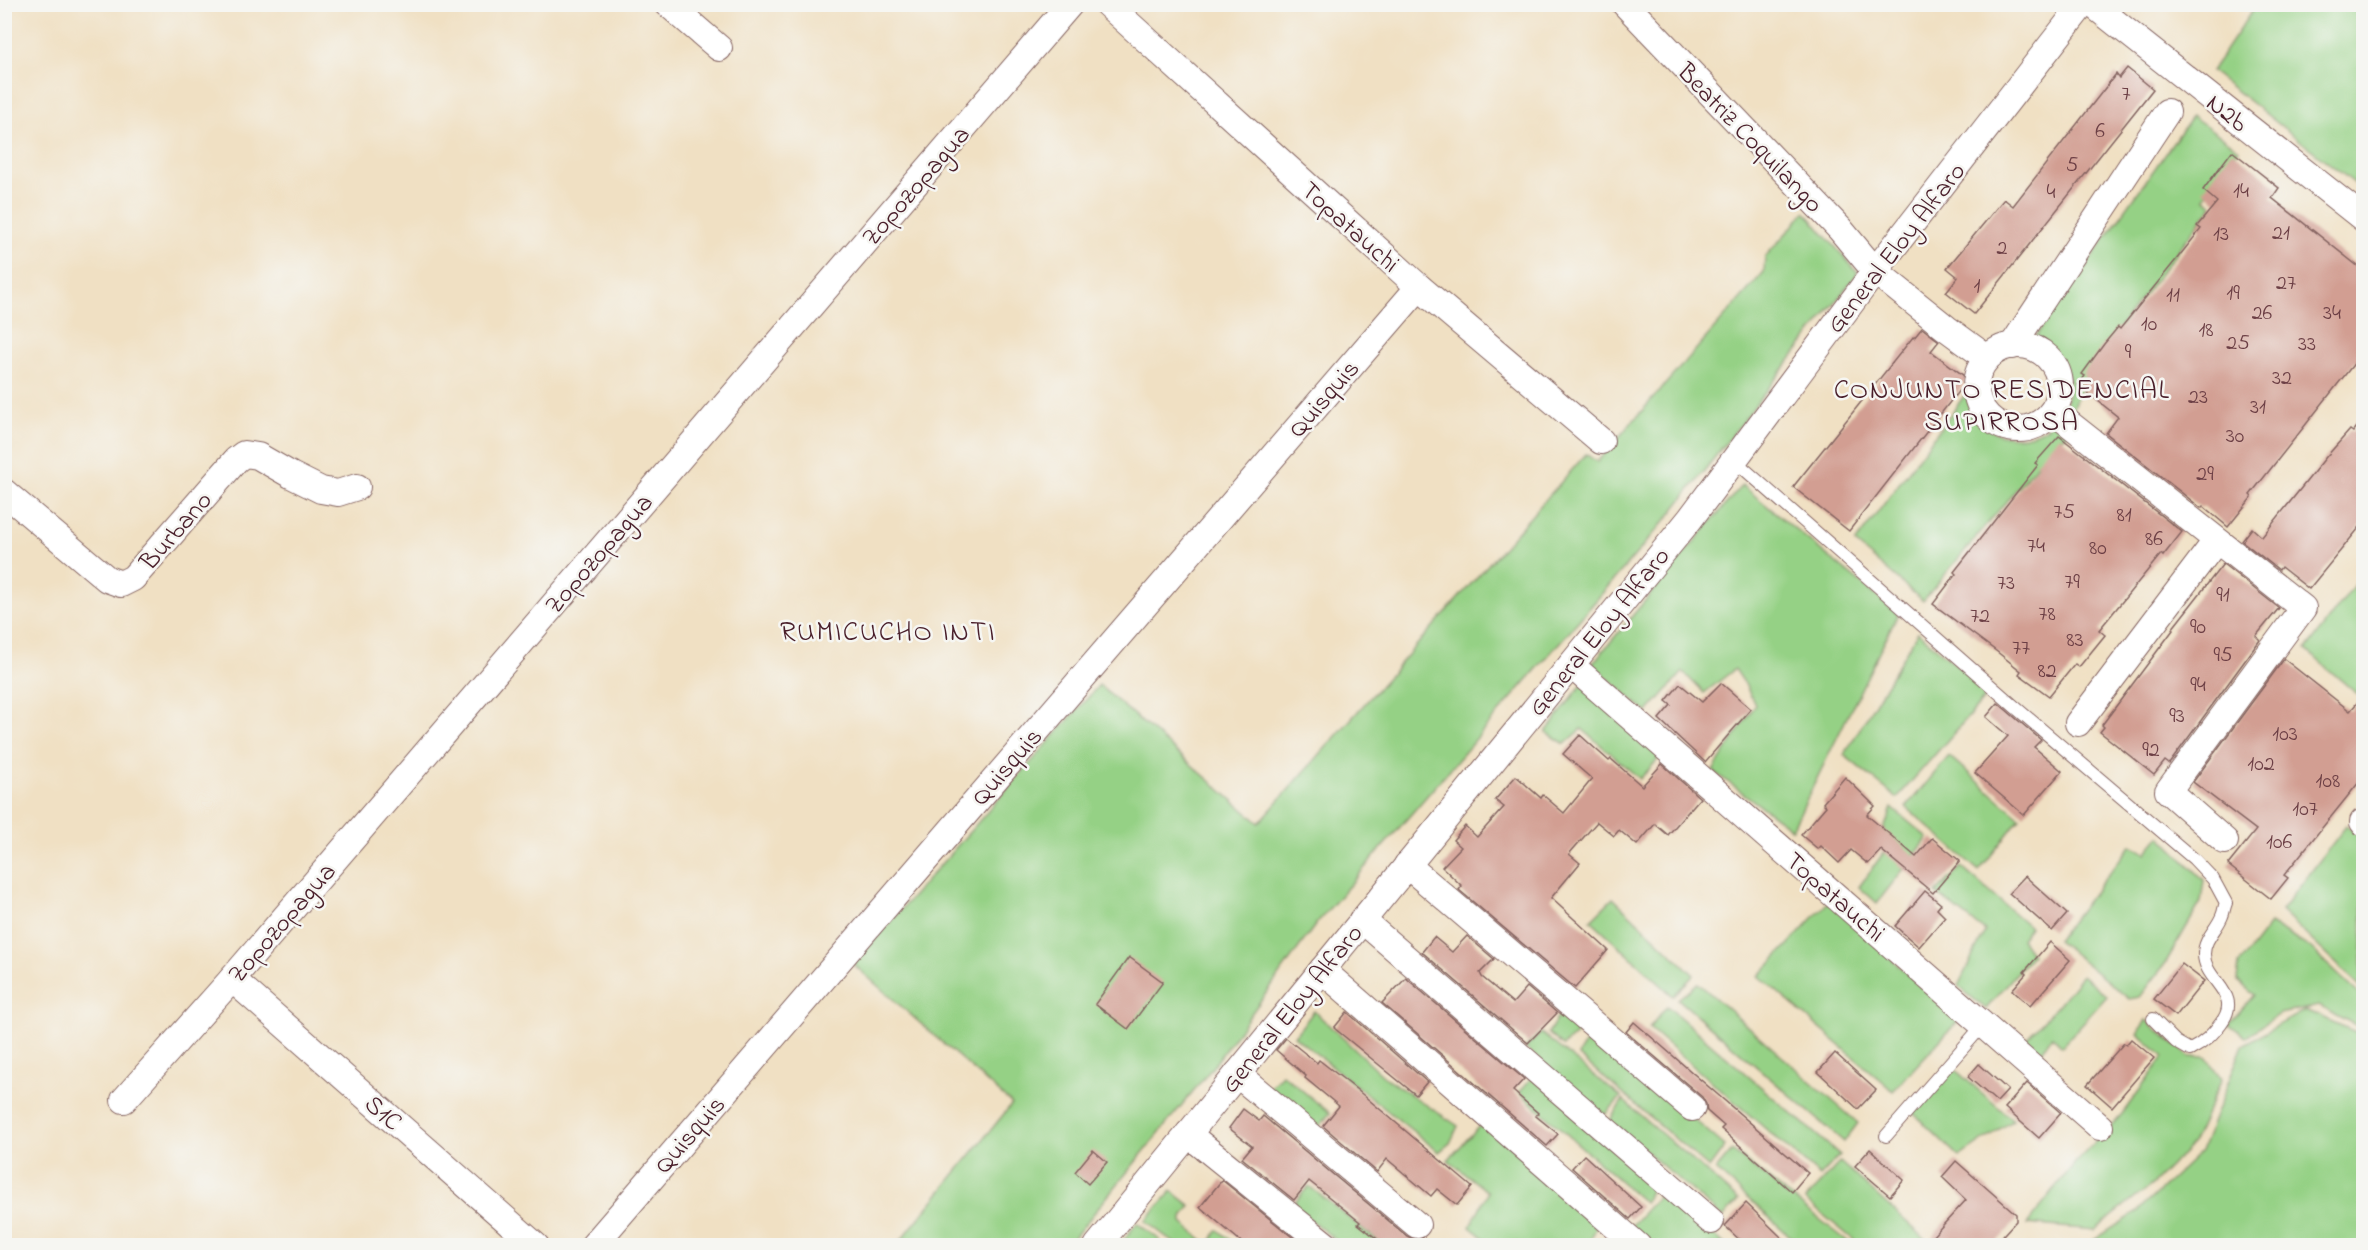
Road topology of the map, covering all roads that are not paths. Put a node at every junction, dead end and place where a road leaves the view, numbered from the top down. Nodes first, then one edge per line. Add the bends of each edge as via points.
1 (668, 4) edge
2 (1071, 4) edge
3 (1107, 4) edge
4 (1625, 4) edge
5 (2084, 4) edge
6 (2092, 4) edge
7 (719, 48) dead end
8 (2167, 112) dead end
9 (2364, 219) edge
10 (1875, 271) junction
11 (1419, 287) junction
12 (2012, 346) junction
13 (1987, 358) junction
14 (2053, 411) junction
15 (1601, 441) dead end
16 (1734, 460) junction
17 (357, 487) dead end
18 (4, 492) edge
19 (2216, 541) junction
20 (1571, 665) junction
21 (2078, 723) dead end
22 (2225, 841) dead end
23 (1407, 865) junction
24 (1362, 920) junction
25 (1322, 970) junction
26 (232, 979) junction
27 (2153, 1019) dead end
28 (1983, 1025) junction
29 (1237, 1074) junction
30 (124, 1100) dead end
31 (1692, 1108) dead end
32 (2100, 1127) dead end
33 (1188, 1134) junction
34 (1886, 1137) dead end
35 (1712, 1221) dead end
36 (1417, 1225) dead end
37 (536, 1245) edge
38 (593, 1245) edge
39 (1097, 1245) edge
40 (1327, 1245) edge
41 (1638, 1245) edge

1 - 7 street
2 - 26 street, Zopozopagua
3 - 11 street, Topatauchi
4 - 10 street, Beatriz Coquilango via 1840,229
5 - 10 street, General Eloy Alfaro
6 - 9 street, N2b
8 - 12 street
10 - 13 street, Beatriz Coquilango
10 - 16 street, General Eloy Alfaro
11 - 15 street, Topatauchi
11 - 38 street, Quisquis
12 - 13 street
12 - 14 street via 2039,351 2057,372 2060,385
13 - 14 street via 1976,383 1982,410 1991,420 2003,427 2024,429 2043,422
14 - 19 street
16 - 20 street, General Eloy Alfaro
16 - 27 lane via 2213,879 2226,903 2204,952 2206,967 2230,1006 2226,1017 2212,1035 2190,1050
17 - 18 street, Burbano via 338,493 321,490 258,456 244,454 133,578 121,584 107,579
19 - 21 street
19 - 22 street via 2302,609 2168,791
20 - 23 street, General Eloy Alfaro
20 - 28 street, Topatauchi
23 - 24 street, General Eloy Alfaro
23 - 31 street
24 - 25 street, General Eloy Alfaro
24 - 35 street
25 - 29 street, General Eloy Alfaro
25 - 41 street
26 - 30 street, Zopozopagua
26 - 37 street, S1C
28 - 32 street, Topatauchi
28 - 34 lane
29 - 33 street, General Eloy Alfaro
29 - 36 street
33 - 39 street, General Eloy Alfaro
33 - 40 street

